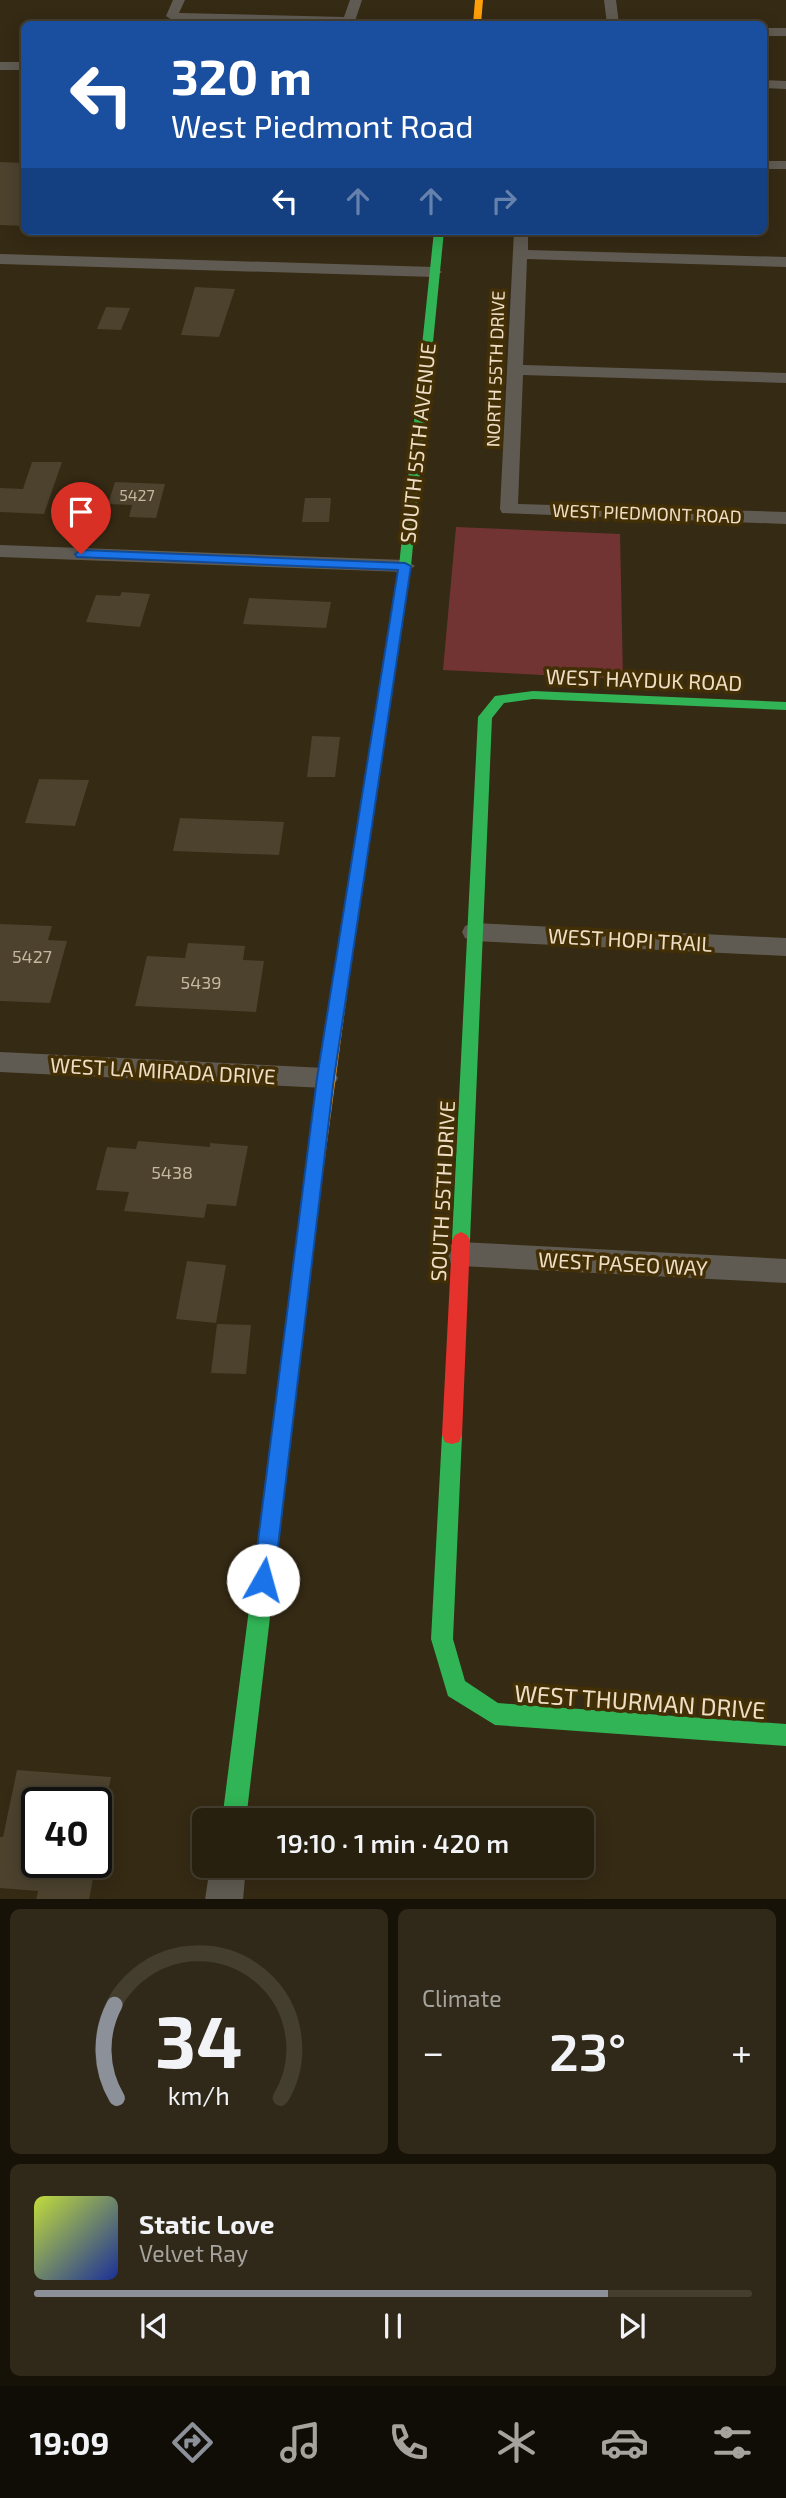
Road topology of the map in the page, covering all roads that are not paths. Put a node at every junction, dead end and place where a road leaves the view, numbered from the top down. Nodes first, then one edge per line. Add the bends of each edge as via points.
1 (179, 0) edge
2 (356, 0) edge
3 (479, 0) edge
4 (610, 0) edge
5 (477, 21) edge
6 (613, 21) edge
7 (767, 32) edge
8 (786, 32) edge
9 (0, 66) edge
10 (21, 66) edge
11 (767, 84) edge
12 (786, 85) edge
13 (767, 165) edge
14 (786, 165) edge
15 (439, 235) edge
16 (520, 235) edge
17 (520, 254) junction
18 (0, 259) edge
19 (786, 262) edge
20 (434, 272) junction
21 (514, 370) junction
22 (786, 378) edge
23 (509, 509) joint
24 (786, 518) edge
25 (0, 551) edge
26 (405, 566) junction
27 (500, 699) joint
28 (786, 706) edge
29 (474, 932) junction
30 (786, 947) edge
31 (0, 1062) edge
32 (325, 1078) junction
33 (460, 1254) junction
34 (786, 1271) edge
35 (456, 1688) joint
36 (786, 1735) edge
37 (235, 1808) edge
38 (227, 1878) edge
39 (224, 1899) edge

1 - 2 street via 172,16 349,21
3 - 5 street
4 - 6 street
7 - 8 street
9 - 10 street
11 - 12 street
13 - 14 street
15 - 20 street, SOUTH 55TH AVENUE
16 - 17 street, NORTH 55TH DRIVE
17 - 19 street
17 - 21 street, NORTH 55TH DRIVE
18 - 20 street
20 - 26 street, SOUTH 55TH AVENUE
21 - 22 street
21 - 23 street, NORTH 55TH DRIVE
23 - 24 street, WEST PIEDMONT ROAD
25 - 26 street
26 - 32 street, SOUTH 55TH AVENUE
27 - 28 street, WEST HAYDUK ROAD via 533,695
27 - 29 street, SOUTH 55TH DRIVE via 485,717
29 - 30 street, WEST HOPI TRAIL
29 - 33 street, SOUTH 55TH DRIVE
31 - 32 street, WEST LA MIRADA DRIVE
32 - 37 street, SOUTH 55TH AVENUE
33 - 34 street, WEST PASEO WAY
33 - 35 street, SOUTH 55TH DRIVE via 442,1639
35 - 36 street, WEST THURMAN DRIVE via 495,1714
38 - 39 street

